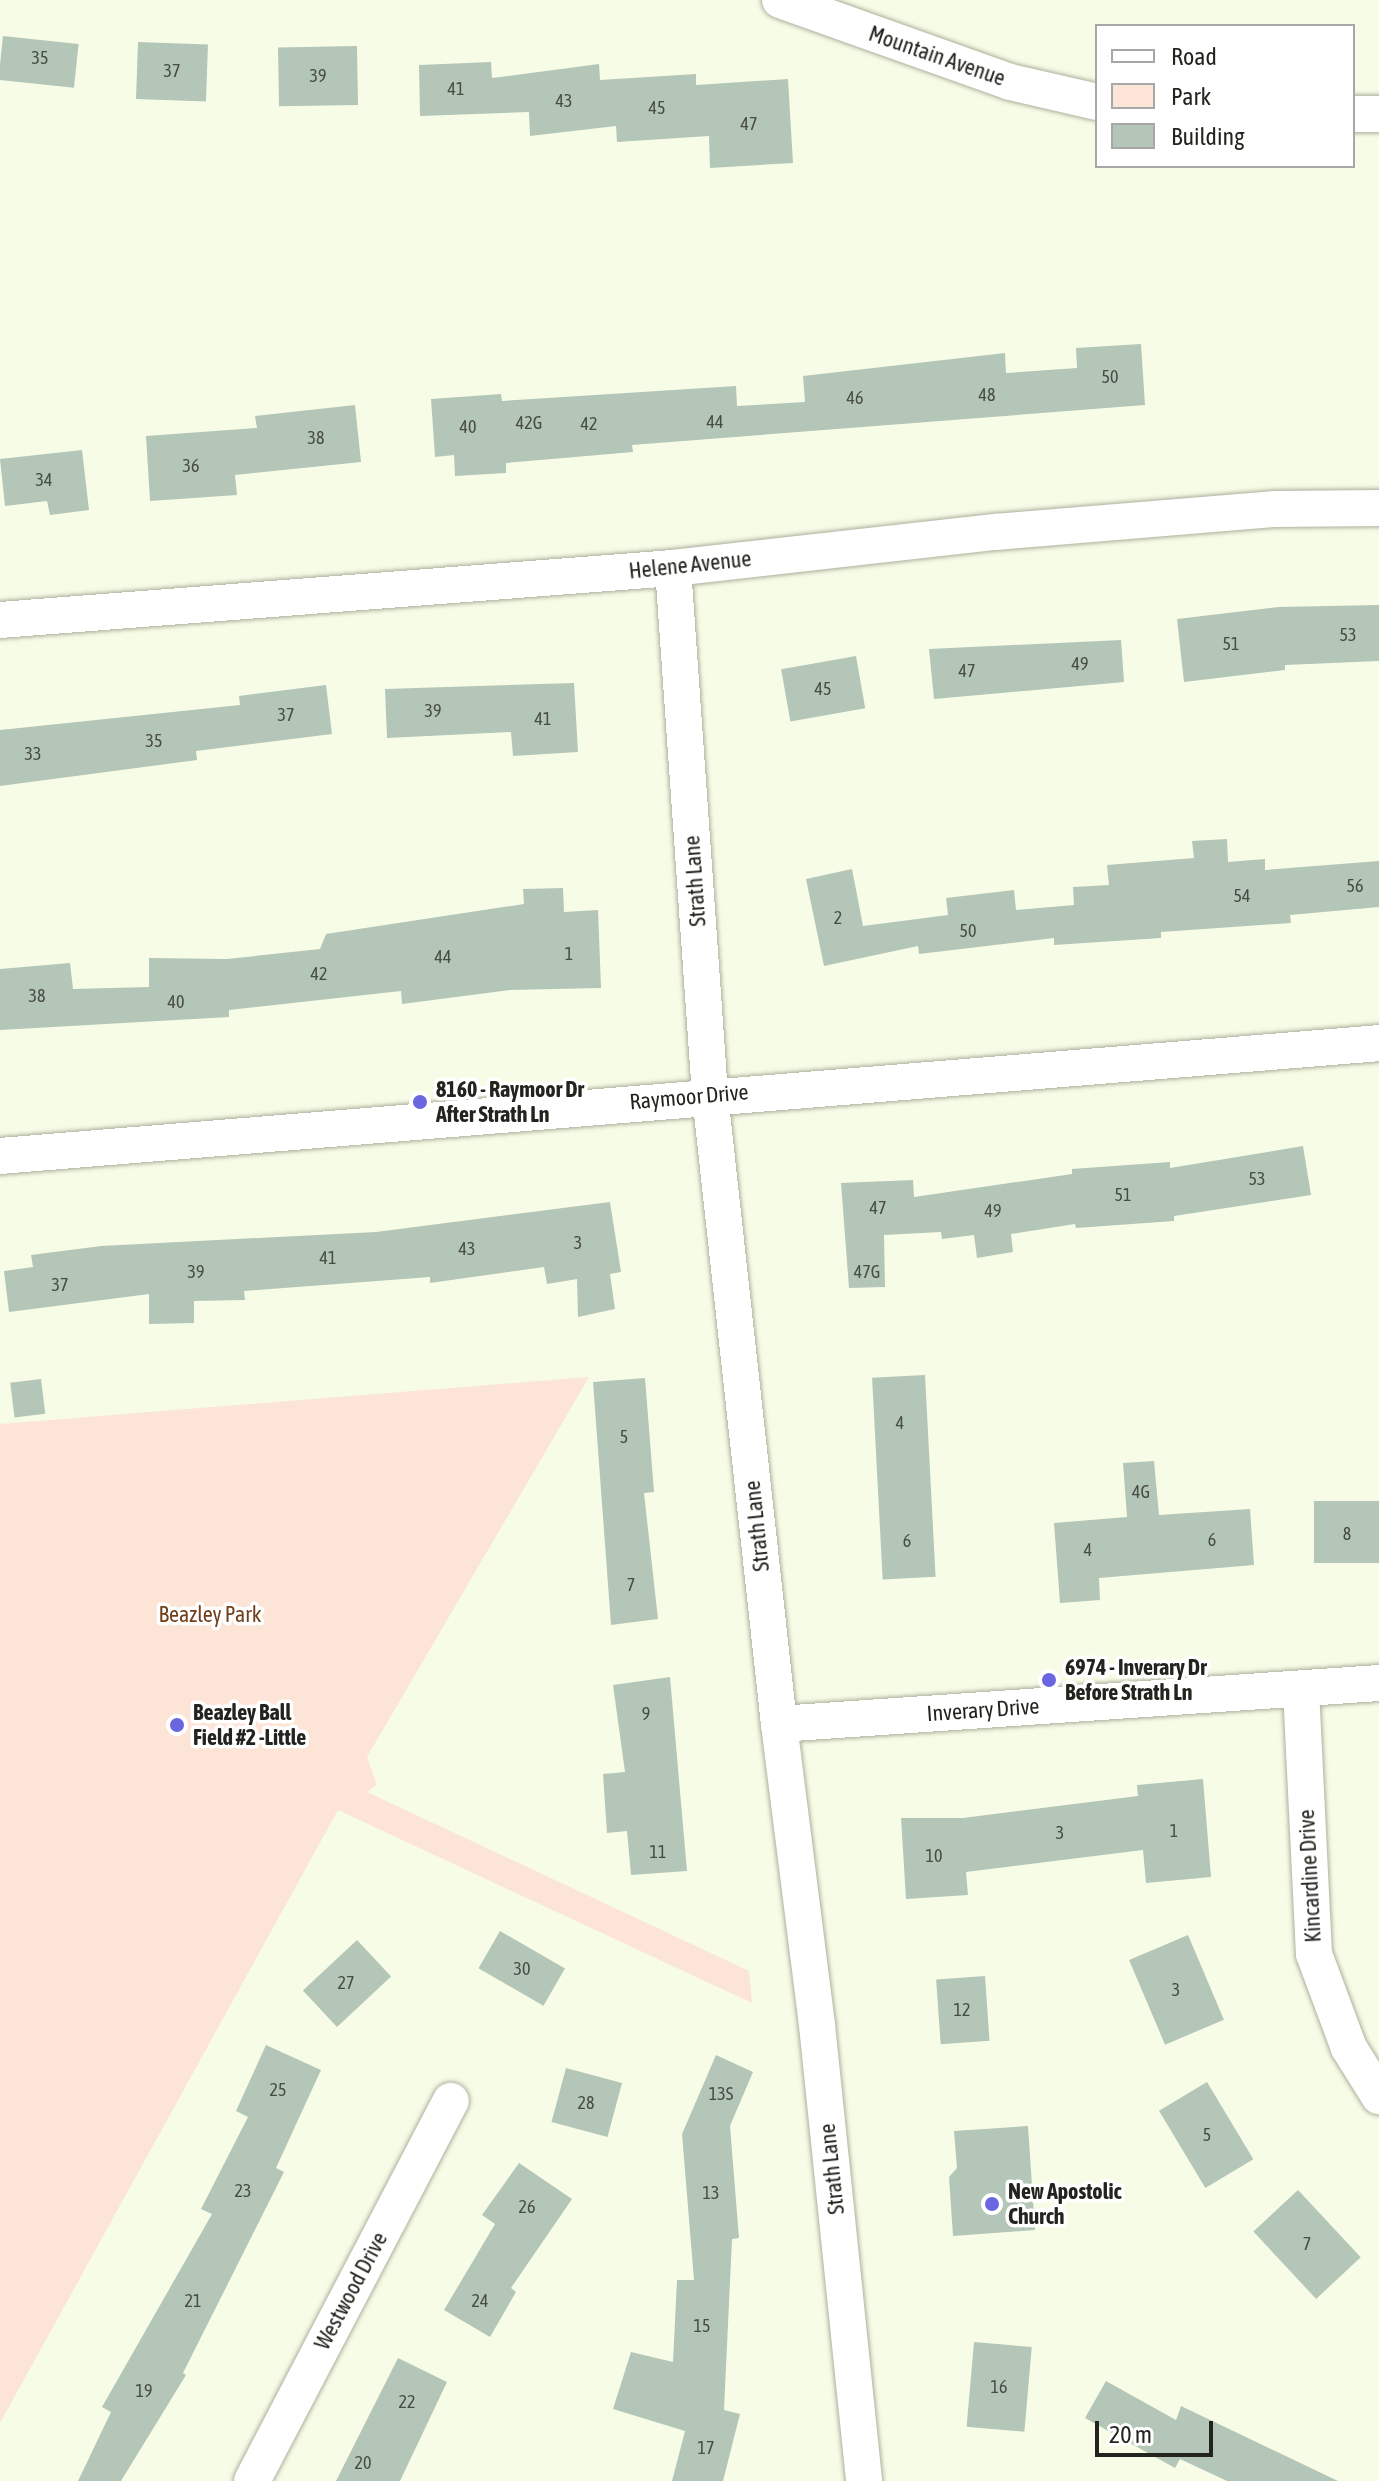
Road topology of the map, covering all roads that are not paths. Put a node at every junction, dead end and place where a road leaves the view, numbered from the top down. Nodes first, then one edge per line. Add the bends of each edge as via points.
1 (780, 0) edge
2 (1095, 102) edge
3 (1355, 114) edge
4 (1379, 114) edge
5 (1379, 508) edge
6 (673, 568) junction
7 (0, 620) edge
8 (1379, 1043) edge
9 (710, 1095) junction
10 (0, 1156) edge
11 (1379, 1683) edge
12 (1301, 1689) junction
13 (779, 1724) junction
14 (1379, 2096) edge
15 (451, 2101) dead end
16 (252, 2481) edge
17 (864, 2481) edge

1 - 2 street, Mountain Avenue via 1010,82
3 - 4 street
5 - 6 street, Helene Avenue via 1276,509 995,532
6 - 7 street, Helene Avenue
6 - 9 street, Strath Lane
8 - 9 street, Raymoor Drive
9 - 10 street, Raymoor Drive
9 - 13 street, Strath Lane
11 - 12 street, Inverary Drive
12 - 13 street, Inverary Drive
12 - 14 street, Kincardine Drive via 1314,1954 1349,2048
13 - 17 street, Strath Lane via 817,2025
15 - 16 street, Westwood Drive

